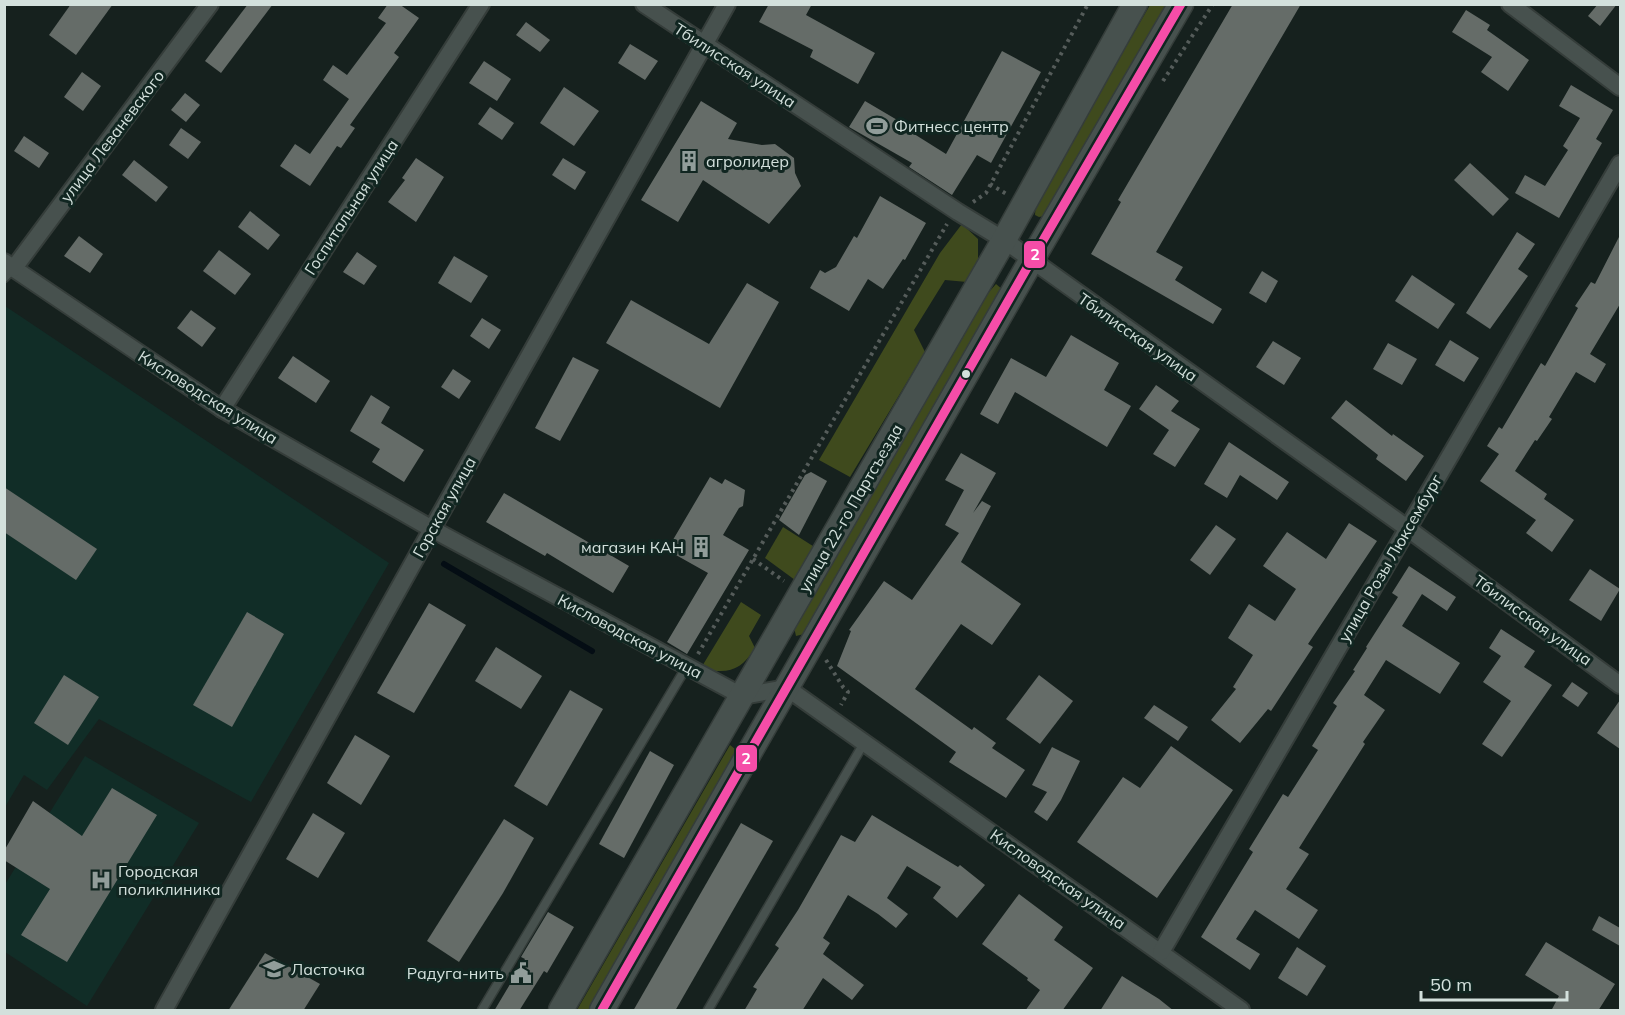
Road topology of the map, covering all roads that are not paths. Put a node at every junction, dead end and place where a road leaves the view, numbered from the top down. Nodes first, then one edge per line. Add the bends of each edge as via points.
1 (210, 4) edge
2 (481, 4) edge
3 (644, 4) edge
4 (727, 4) edge
5 (1135, 4) edge
6 (1181, 4) edge
7 (1510, 4) edge
8 (705, 44) junction
9 (1620, 87) edge
10 (1620, 164) edge
11 (1004, 240) junction
12 (1030, 261) junction
13 (8, 269) edge
14 (222, 409) junction
15 (1407, 528) junction
16 (432, 529) junction
17 (681, 663) junction
18 (1620, 685) edge
19 (787, 688) junction
20 (742, 696) junction
21 (864, 742) junction
22 (1161, 952) junction
23 (164, 1011) edge
24 (483, 1011) edge
25 (561, 1011) edge
26 (602, 1011) edge
27 (708, 1011) edge
28 (1241, 1011) edge

1 - 13 street, улица Леваневского
2 - 14 street, Госпитальная улица
3 - 8 street, Тбилисская улица
4 - 8 street, Горская улица
5 - 11 main road, улица 22-го Партсъезда
6 - 12 main road, улица 22-го Партсъезда
7 - 9 street
8 - 11 street, Тбилисская улица
8 - 16 street, Горская улица
10 - 15 street, улица Розы Люксембург
11 - 12 street, Тбилисская улица
11 - 20 main road, улица 22-го Партсъезда
12 - 15 street, Тбилисская улица
12 - 19 main road, улица 22-го Партсъезда
13 - 14 street, Кисловодская улица
14 - 16 street, Кисловодская улица
15 - 18 street, Тбилисская улица
15 - 22 street, улица Розы Люксембург
16 - 17 street, Кисловодская улица
16 - 23 street, Горская улица
17 - 20 street, Кисловодская улица
17 - 24 lane
19 - 20 street
19 - 21 street, Кисловодская улица
19 - 26 main road, улица 22-го Партсъезда
20 - 25 main road, улица 22-го Партсъезда
21 - 22 street, Кисловодская улица
21 - 27 lane
22 - 28 street, Кисловодская улица

